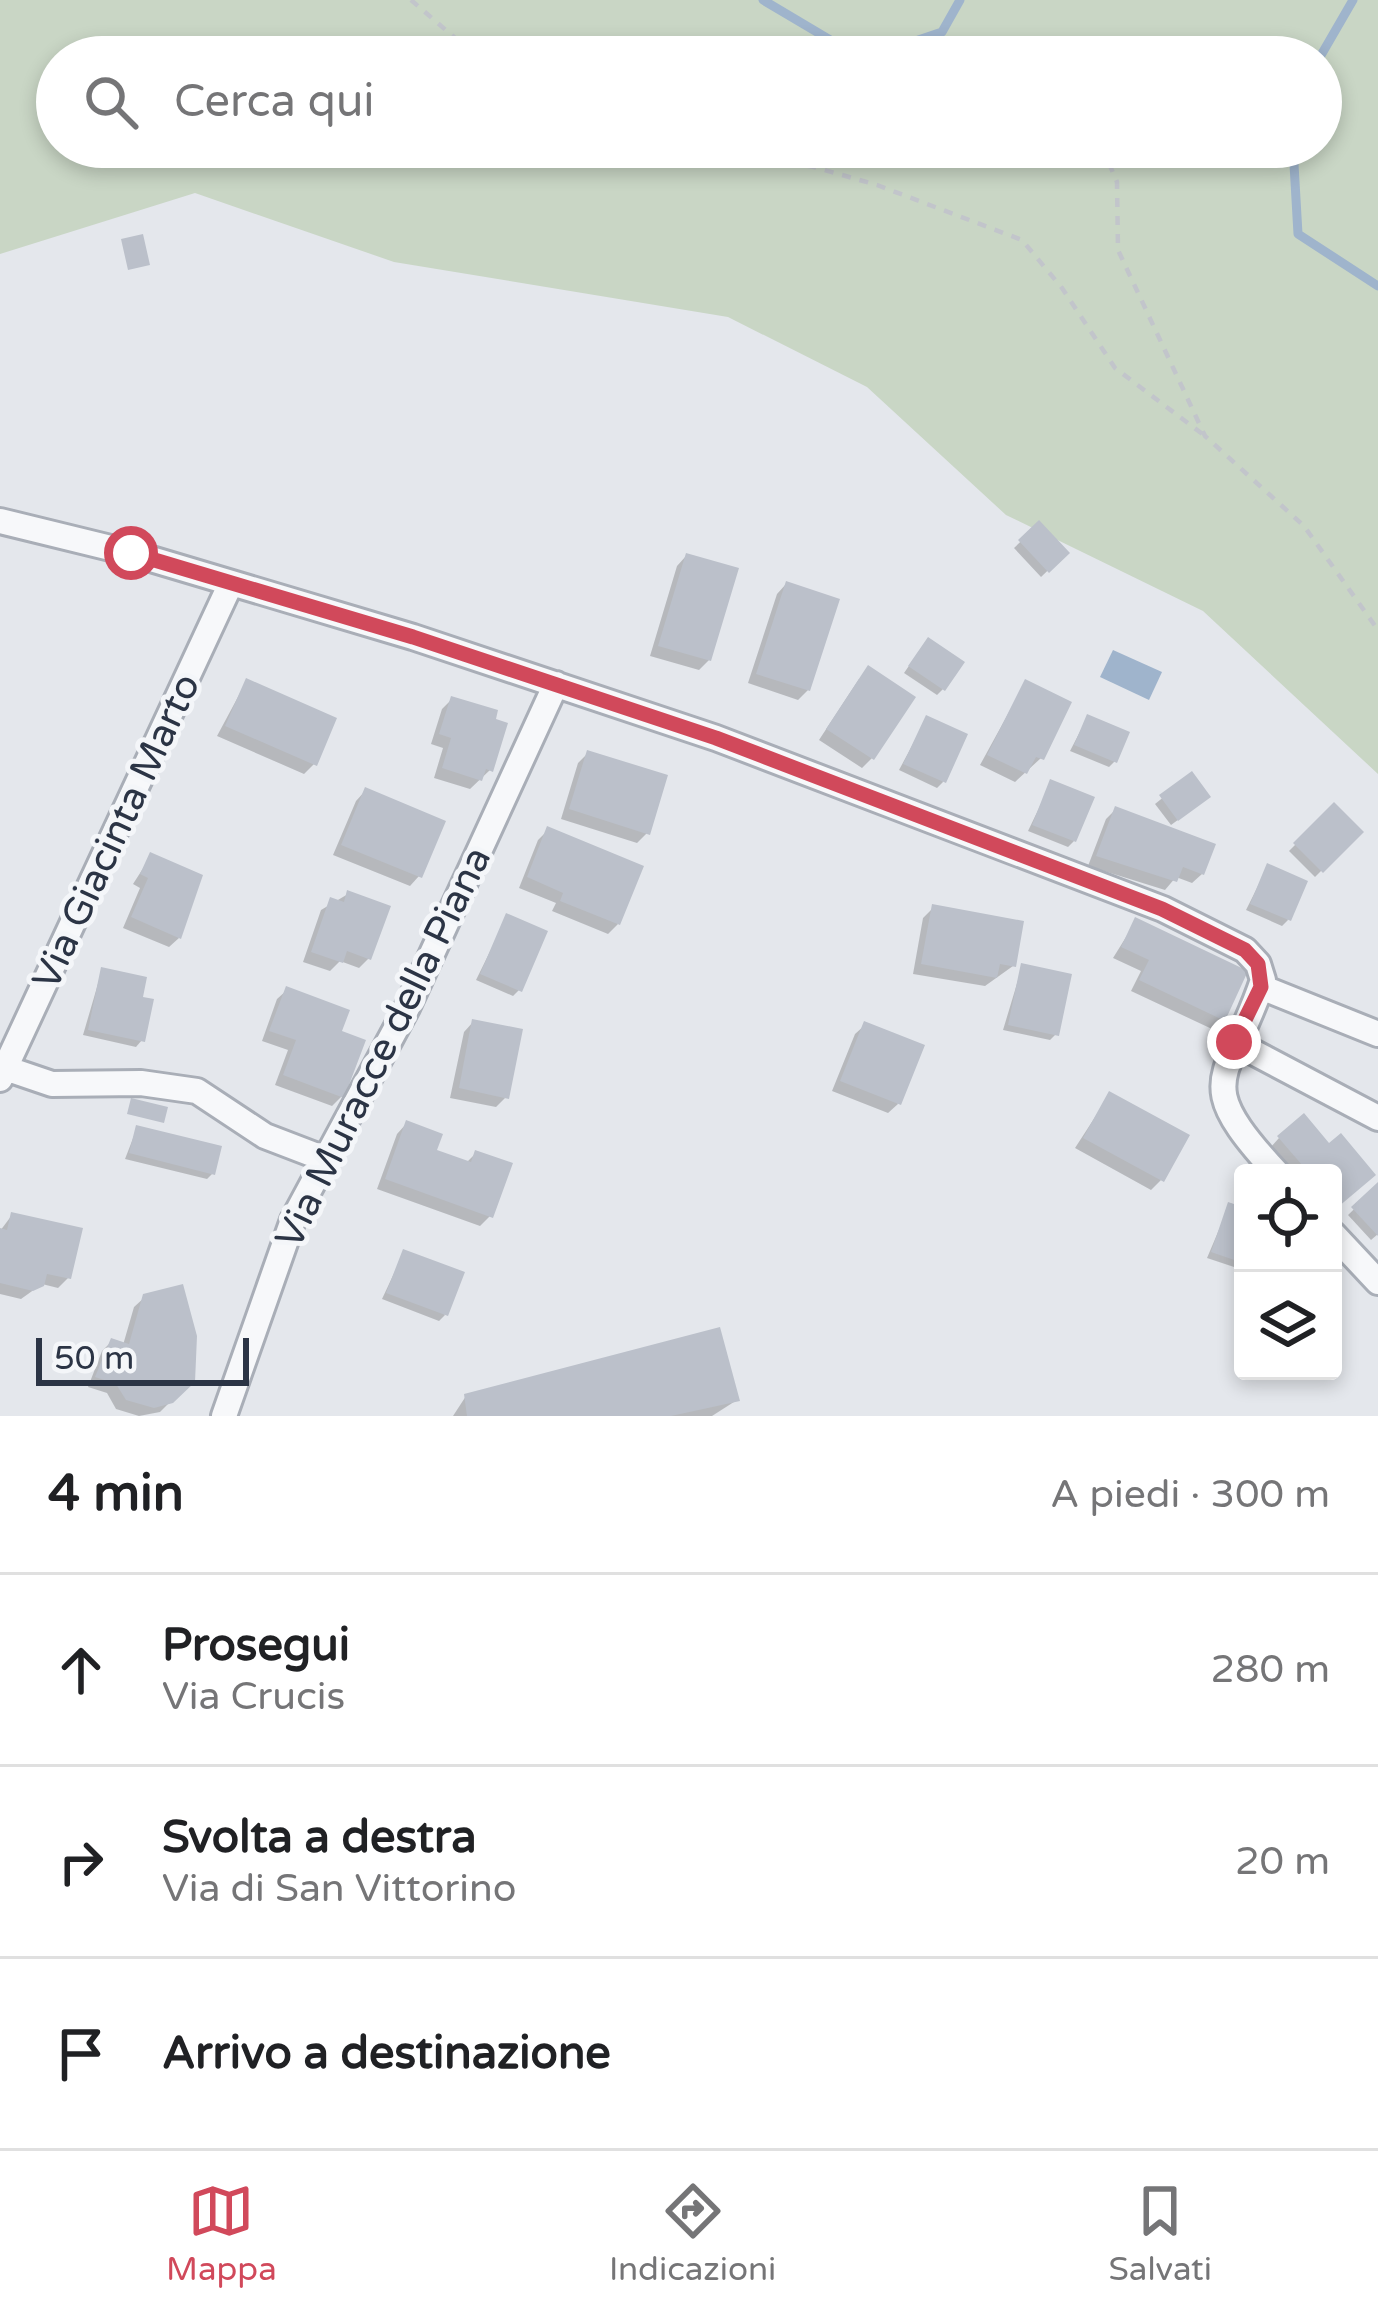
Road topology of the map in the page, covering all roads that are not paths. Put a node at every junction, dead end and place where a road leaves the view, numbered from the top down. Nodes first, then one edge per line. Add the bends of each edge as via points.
1 (0, 521) edge
2 (231, 583) junction
3 (556, 684) junction
4 (1261, 987) junction
5 (1378, 1034) edge
6 (1234, 1042) junction
7 (2, 1073) edge
8 (1378, 1118) edge
9 (325, 1159) junction
10 (1269, 1164) edge
11 (1342, 1244) edge
12 (1378, 1282) edge
13 (224, 1416) edge

1 - 2 street
2 - 3 street
2 - 7 street, Via Giacinta Marto
3 - 4 street via 1162,909 1253,956
3 - 9 street, Via Muracce della Piana via 407,1009
4 - 5 street
4 - 6 street
6 - 8 street
6 - 10 street via 1222,1076 1227,1112
7 - 9 street via 52,1084 196,1091 265,1136
9 - 13 street, Via Muracce della Piana via 280,1251
11 - 12 street

